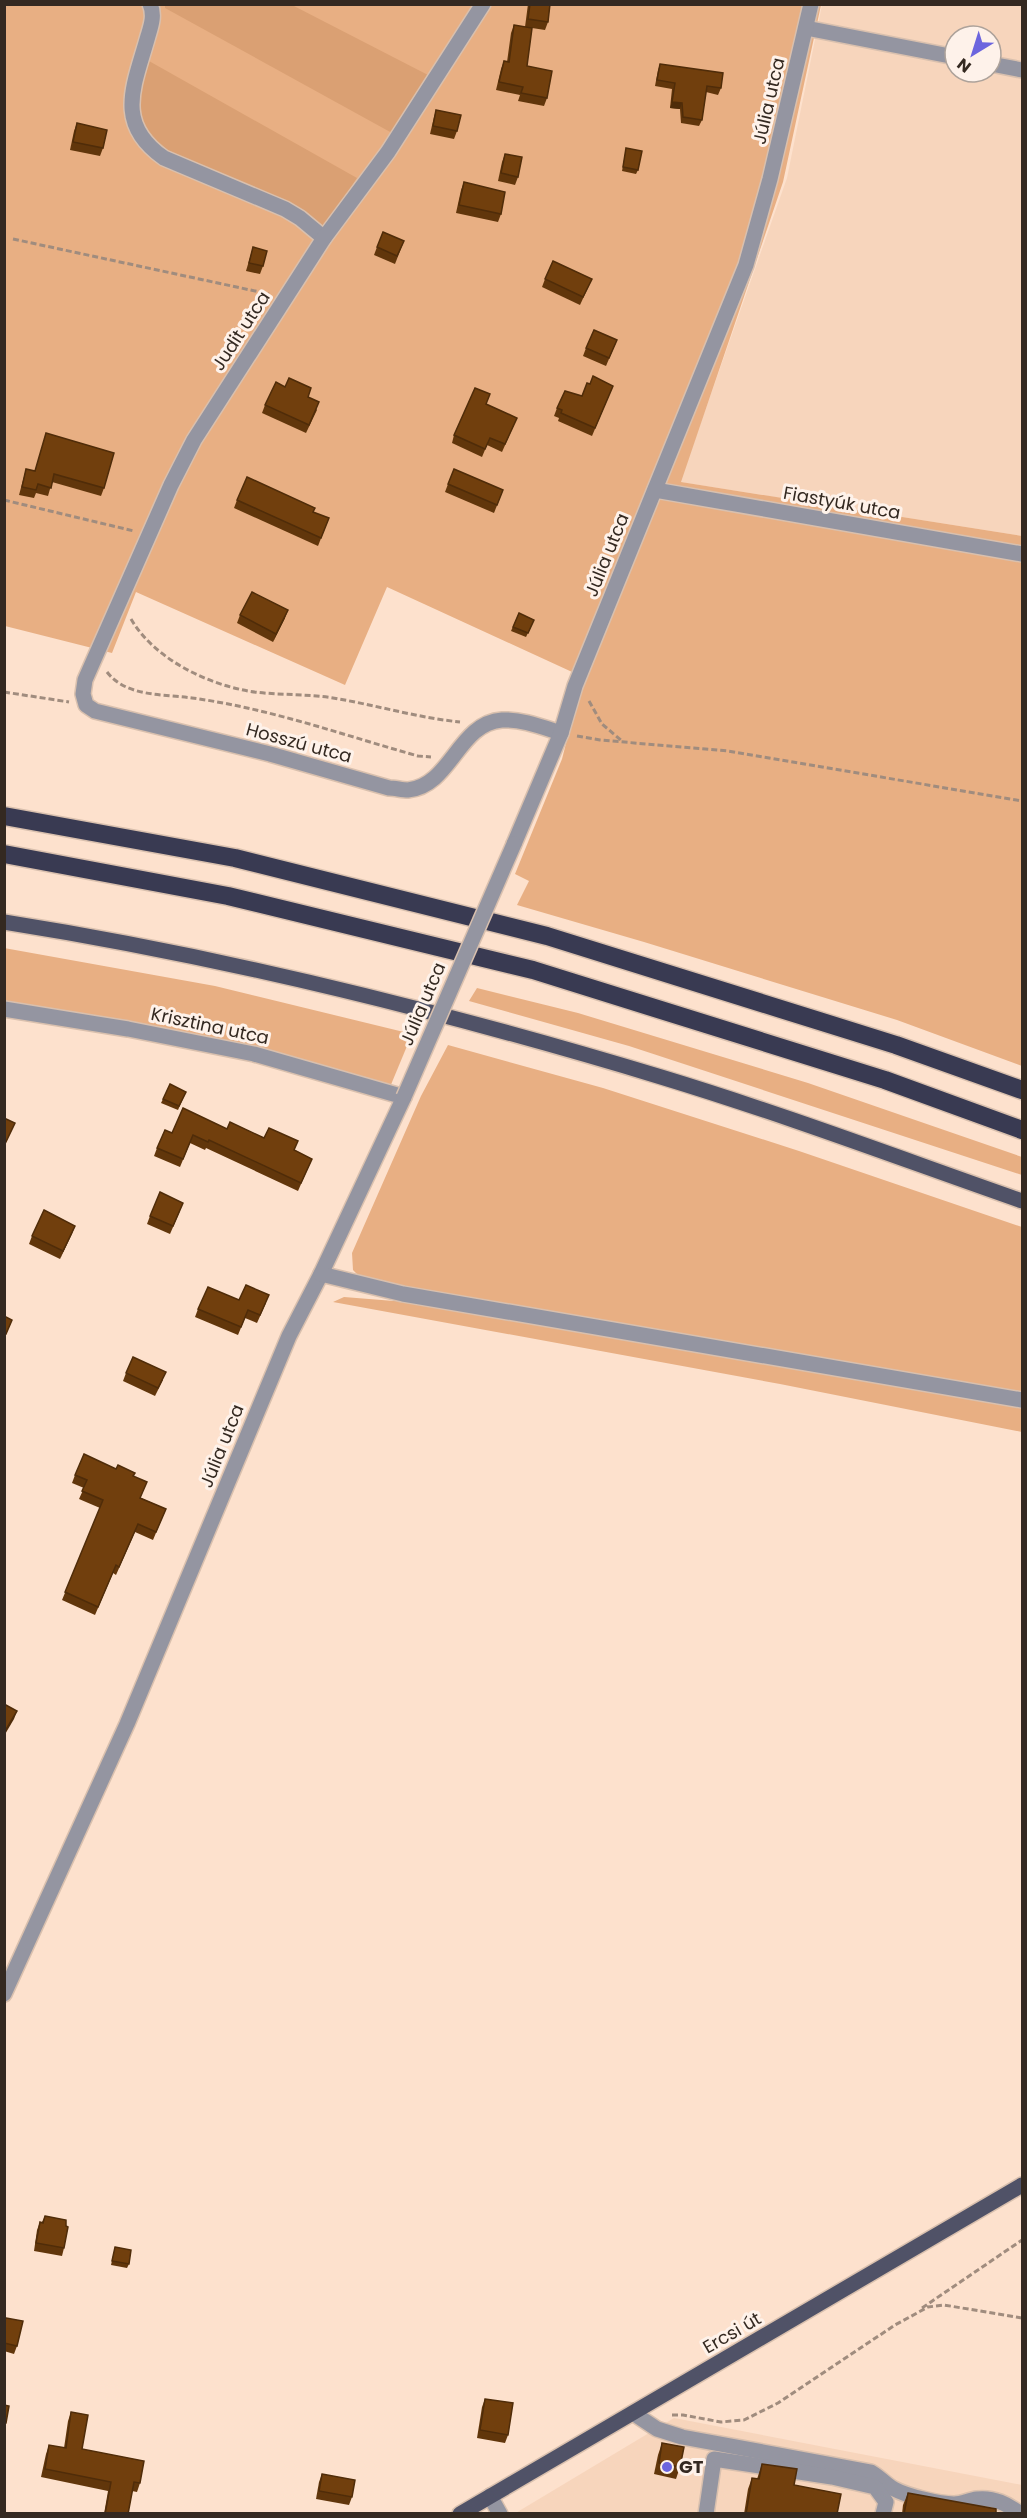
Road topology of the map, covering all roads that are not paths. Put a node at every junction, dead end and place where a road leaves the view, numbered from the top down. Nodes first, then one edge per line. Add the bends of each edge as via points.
1 (150, 4) edge
2 (483, 4) edge
3 (811, 4) edge
4 (806, 28) junction
5 (943, 55) edge
6 (1003, 66) edge
7 (1023, 70) edge
8 (324, 238) junction
9 (655, 490) junction
10 (1023, 554) edge
11 (86, 705) joint
12 (561, 732) junction
13 (4, 816) edge
14 (4, 854) edge
15 (4, 922) edge
16 (4, 1009) edge
17 (1023, 1090) edge
18 (404, 1097) junction
19 (1023, 1130) edge
20 (1023, 1201) edge
21 (321, 1274) junction
22 (1023, 1400) edge
23 (4, 1994) edge
24 (1023, 2185) edge
25 (633, 2413) junction
26 (840, 2479) junction
27 (797, 2482) edge
28 (490, 2496) junction
29 (460, 2514) edge
30 (500, 2514) edge
31 (706, 2514) edge
32 (884, 2514) edge
33 (1021, 2514) edge

1 - 8 street via 152,19 132,103 138,134 164,158 285,209
2 - 8 street, Judit utca via 388,152
3 - 4 street, Júlia utca
4 - 5 street
4 - 9 street, Júlia utca via 746,265
6 - 7 street
8 - 11 street, Judit utca via 194,440 171,485 83,687
9 - 10 street, Fiastyúk utca
9 - 12 street, Júlia utca via 580,673
11 - 12 street, Hosszú utca via 95,711 407,790 434,779 469,736 486,724 519,721
12 - 18 street, Júlia utca, bridge
13 - 17 highway via 235,858 547,936 896,1045
14 - 19 highway via 228,896 533,970 885,1080
15 - 20 main road via 305,982 474,1025 661,1077
16 - 18 street, Krisztina utca via 254,1054
18 - 21 street, Júlia utca
21 - 22 street via 403,1294
21 - 23 street, Júlia utca via 289,1336 136,1703
24 - 25 main road, Ercsi út
25 - 28 main road, Ercsi út
25 - 33 street via 649,2425 682,2437 872,2472 905,2494 954,2504 996,2500
26 - 27 street via 815,2484
26 - 31 street via 714,2459
26 - 32 street via 875,2487 886,2502
28 - 29 main road, Ercsi út
28 - 30 street

